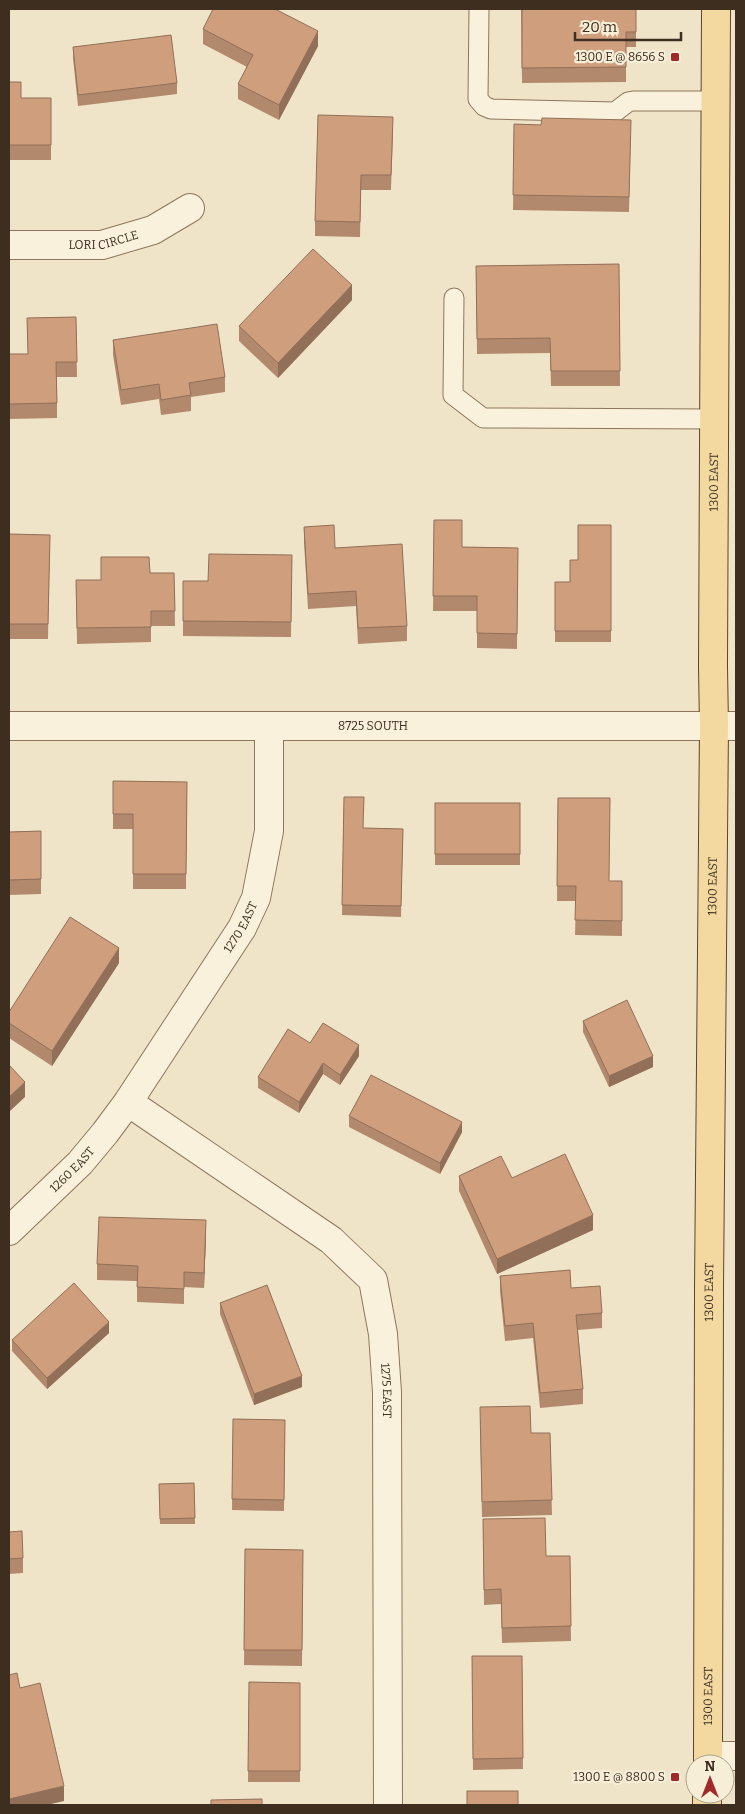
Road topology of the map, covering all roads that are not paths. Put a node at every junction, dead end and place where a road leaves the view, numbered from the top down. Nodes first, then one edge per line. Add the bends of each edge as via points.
1 (479, 9) edge
2 (716, 9) edge
3 (715, 101) junction
4 (190, 208) dead end
5 (9, 245) edge
6 (454, 298) dead end
7 (714, 419) junction
8 (9, 726) edge
9 (269, 726) junction
10 (725, 726) edge
11 (128, 1102) junction
12 (9, 1231) edge
13 (708, 1754) edge
14 (388, 1805) edge

1 - 3 lane via 478,99 491,109 615,112 633,101
2 - 3 main road, 1300 EAST
3 - 7 main road, 1300 EAST
4 - 5 street, LORI CIRCLE via 153,230 102,245
6 - 7 lane via 453,395 482,418
7 - 10 main road, 1300 EAST via 713,667
8 - 9 street, 8725 SOUTH
9 - 10 street, 8725 SOUTH
9 - 11 street, 1270 EAST via 270,831 256,898 242,928
10 - 13 main road, 1300 EAST via 709,1278
11 - 12 street, 1260 EAST via 80,1163
11 - 14 street, 1275 EAST via 331,1240 373,1280 383,1334 388,1392

